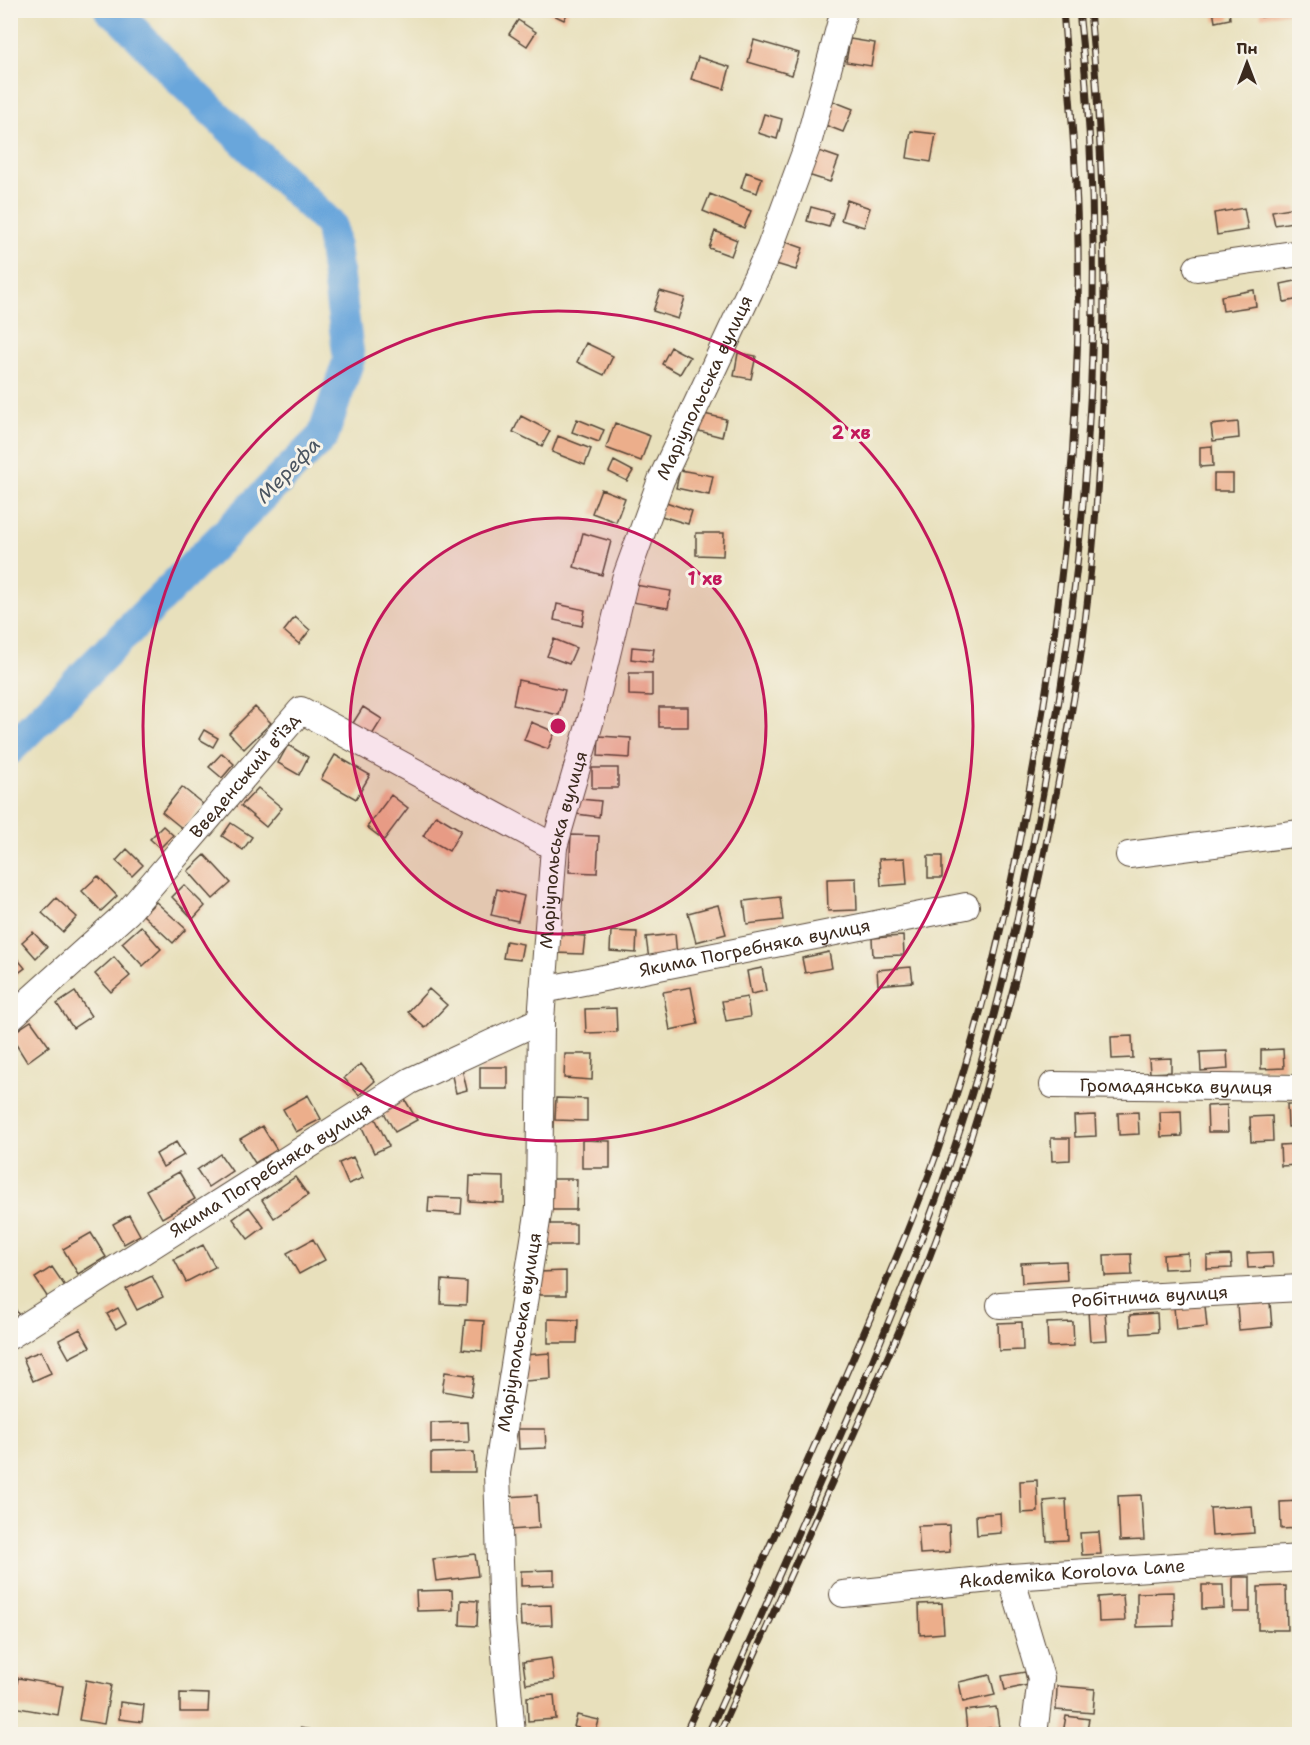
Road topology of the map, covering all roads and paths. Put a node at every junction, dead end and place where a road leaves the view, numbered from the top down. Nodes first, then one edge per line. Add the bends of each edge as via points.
1 (844, 10) edge
2 (1299, 253) edge
3 (1197, 267) dead end
4 (1299, 833) edge
5 (554, 847) junction
6 (1129, 855) dead end
7 (966, 906) dead end
8 (543, 990) junction
9 (10, 1018) edge
10 (541, 1020) junction
11 (1053, 1084) dead end
12 (1299, 1088) edge
13 (1299, 1288) edge
14 (1000, 1305) dead end
15 (10, 1336) edge
16 (1299, 1558) edge
17 (1011, 1577) junction
18 (843, 1594) dead end
19 (512, 1734) edge
20 (1034, 1734) edge

1 - 5 street, Маріупольська вулиця via 807,147 769,250 661,480 625,579 594,709
2 - 3 street
4 - 6 street
5 - 8 street, Маріупольська вулиця
5 - 9 street, Введенський в'їзд via 301,710 128,912
7 - 8 street, Якима Погребняка вулиця
8 - 10 street, Маріупольська вулиця
10 - 15 street, Якима Погребняка вулиця via 410,1081
10 - 19 street, Маріупольська вулиця via 539,1208 497,1473 502,1620
11 - 12 street, Громадянська вулиця
13 - 14 street, Робітнича вулиця
16 - 17 street, Akademika Korolova Lane
17 - 18 street, Akademika Korolova Lane
17 - 20 street via 1041,1678

